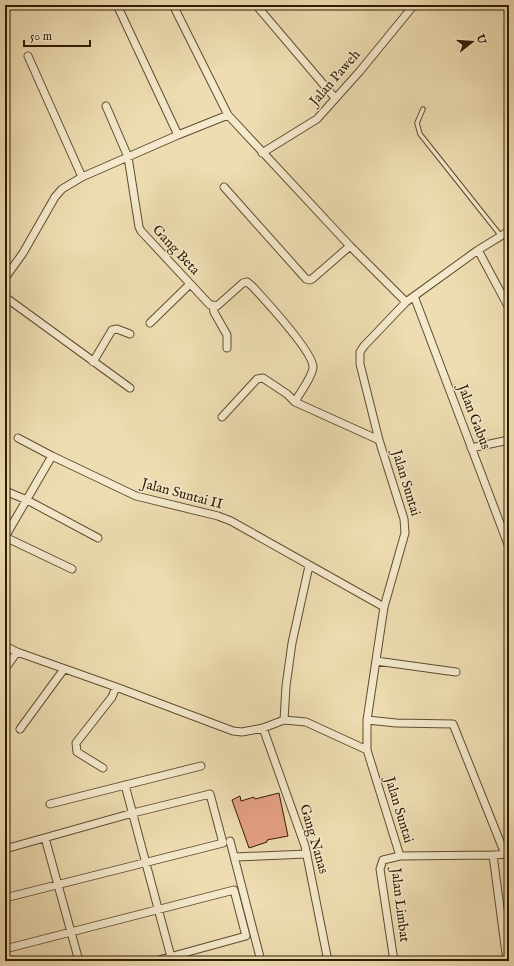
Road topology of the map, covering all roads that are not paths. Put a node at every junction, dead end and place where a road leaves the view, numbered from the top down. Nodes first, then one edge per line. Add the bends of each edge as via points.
1 (117, 5) edge
2 (173, 5) edge
3 (256, 5) edge
4 (414, 5) edge
5 (28, 56) dead end
6 (335, 98) junction
7 (106, 106) dead end
8 (423, 109) dead end
9 (228, 115) junction
10 (178, 135) junction
11 (262, 153) junction
12 (128, 157) junction
13 (82, 177) junction
14 (224, 187) dead end
15 (509, 231) edge
16 (501, 236) junction
17 (350, 246) junction
18 (478, 250) junction
19 (6, 275) edge
20 (190, 284) junction
21 (414, 296) junction
22 (5, 297) edge
23 (406, 302) junction
24 (213, 305) junction
25 (509, 308) edge
26 (150, 323) dead end
27 (130, 334) dead end
28 (227, 348) dead end
29 (93, 362) junction
30 (130, 388) dead end
31 (295, 402) junction
32 (222, 416) dead end
33 (18, 438) dead end
34 (379, 440) junction
35 (509, 440) edge
36 (471, 448) junction
37 (52, 456) junction
38 (5, 491) edge
39 (26, 500) junction
40 (5, 537) edge
41 (98, 538) dead end
42 (509, 547) edge
43 (309, 566) junction
44 (72, 569) dead end
45 (384, 607) junction
46 (5, 646) edge
47 (17, 652) junction
48 (376, 661) junction
49 (5, 669) edge
50 (64, 669) junction
51 (456, 672) dead end
52 (116, 687) junction
53 (284, 720) junction
54 (367, 720) junction
55 (263, 728) junction
56 (20, 729) dead end
57 (367, 750) junction
58 (201, 766) dead end
59 (103, 768) dead end
60 (125, 785) junction
61 (50, 804) dead end
62 (133, 813) junction
63 (45, 838) junction
64 (230, 841) dead end
65 (5, 849) edge
66 (307, 854) junction
67 (507, 854) edge
68 (493, 855) junction
69 (400, 856) junction
70 (235, 857) junction
71 (147, 863) junction
72 (58, 885) junction
73 (5, 898) edge
74 (159, 910) junction
75 (72, 932) junction
76 (5, 949) edge
77 (171, 957) junction
78 (79, 961) edge
79 (155, 961) edge
80 (261, 961) edge
81 (328, 961) edge
82 (394, 961) edge
83 (507, 961) edge

1 - 10 street
2 - 9 street
3 - 6 street
4 - 6 street, Jalan Paweh
5 - 13 street
6 - 11 street, Jalan Paweh via 317,119
7 - 12 street, Gang Beta
8 - 16 lane via 418,123 420,134
9 - 10 street
9 - 11 street
10 - 12 street
11 - 17 street
12 - 13 street
12 - 20 street, Gang Beta via 141,231
13 - 19 street via 62,189 55,197
14 - 17 street via 306,279 312,279
15 - 16 street, Jalan Suntai
16 - 18 street, Jalan Suntai
17 - 23 street
18 - 21 street, Jalan Suntai
18 - 25 street
20 - 24 street, Gang Beta via 210,305
20 - 26 street
21 - 23 street, Jalan Suntai
21 - 36 street, Jalan Gabus
22 - 29 street
23 - 34 street, Jalan Suntai via 360,352 360,364
24 - 28 street via 214,312 227,335
24 - 31 street via 217,306 247,282 290,329 313,364 312,372
27 - 29 street via 112,330
29 - 30 street
31 - 32 street via 287,394 260,378
31 - 34 street
33 - 37 street, Jalan Suntai II
34 - 45 street, Jalan Suntai via 405,526 405,534
35 - 36 street
36 - 42 street, Jalan Gabus
37 - 39 street
37 - 43 street, Jalan Suntai II via 136,496 231,521
38 - 39 street
39 - 40 street
39 - 41 street
40 - 44 street
43 - 45 street, Jalan Suntai II
43 - 53 street via 292,643
45 - 48 street, Jalan Suntai
46 - 47 street
47 - 49 street
47 - 50 street
48 - 51 street
48 - 54 street, Jalan Suntai
50 - 52 street
50 - 56 street
52 - 55 street via 233,731
52 - 59 street via 112,697 76,743 77,752
53 - 55 street
53 - 57 street via 306,722
54 - 57 street, Jalan Suntai
54 - 67 street via 453,724
55 - 66 street, Gang Nanas
57 - 69 street, Jalan Suntai
58 - 60 street
60 - 61 street
60 - 62 street
62 - 63 street
62 - 71 street
62 - 71 street via 210,794 223,843
63 - 65 street
63 - 72 street
64 - 70 street
66 - 70 street
66 - 81 street, Gang Nanas
67 - 68 street, Jalan Limbat
68 - 69 street, Jalan Limbat
68 - 83 street
69 - 82 street, Jalan Limbat via 383,860 380,869
70 - 80 street
71 - 72 street
71 - 74 street
72 - 73 street
72 - 75 street
74 - 75 street
74 - 77 street
74 - 77 street via 234,890 246,936
75 - 76 street
75 - 78 street
77 - 79 street

